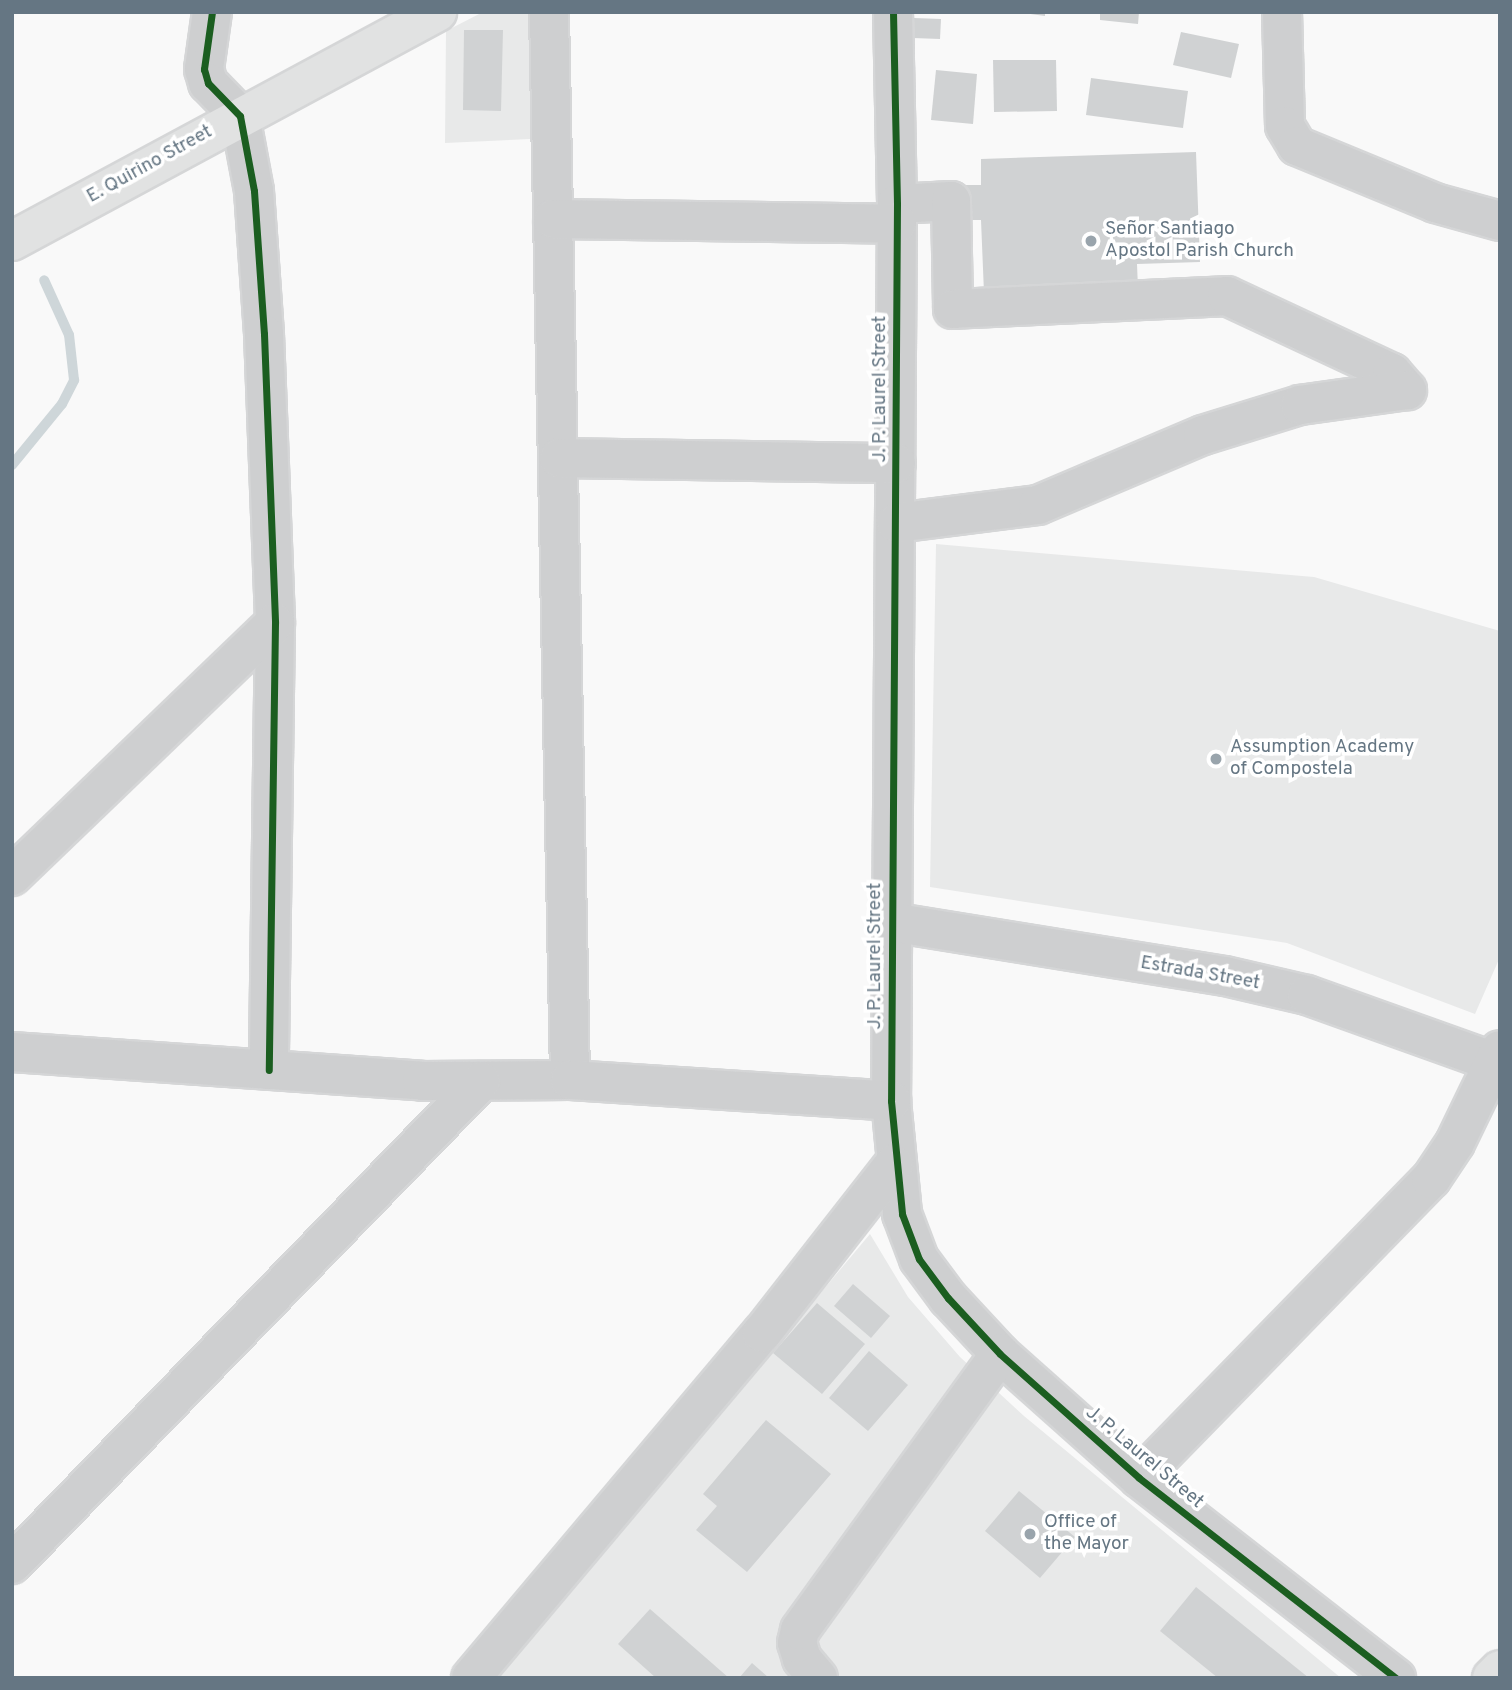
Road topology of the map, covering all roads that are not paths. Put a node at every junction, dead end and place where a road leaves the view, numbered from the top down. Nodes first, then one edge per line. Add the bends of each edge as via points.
1 (212, 12) edge
2 (437, 12) edge
3 (549, 12) edge
4 (893, 12) edge
5 (1282, 12) edge
6 (240, 116) junction
7 (897, 214) junction
8 (553, 219) junction
9 (1500, 221) edge
10 (12, 241) edge
11 (559, 458) junction
12 (896, 463) junction
13 (896, 523) junction
14 (275, 623) junction
15 (12, 876) edge
16 (891, 922) junction
17 (12, 1052) edge
18 (1498, 1058) edge
19 (269, 1070) junction
20 (570, 1080) junction
21 (481, 1081) junction
22 (891, 1101) junction
23 (894, 1164) junction
24 (1000, 1354) junction
25 (1139, 1478) junction
26 (12, 1564) edge
27 (1500, 1670) edge
28 (471, 1678) edge
29 (818, 1678) edge
30 (1396, 1678) edge
31 (1492, 1678) edge

1 - 6 street via 204,69 208,83
2 - 6 main road, E. Quirino Street
3 - 8 street
4 - 7 street, J. P. Laurel Street
5 - 9 street via 1285,126 1297,146 1424,198
6 - 10 main road, E. Quirino Street
6 - 14 street via 254,191 259,259
7 - 8 street
7 - 12 street, J. P. Laurel Street
7 - 13 street via 951,201 953,309 1227,296 1392,373 1406,390 1300,405 1203,435 1038,505
8 - 11 street
11 - 12 street
11 - 20 street
12 - 13 street, J. P. Laurel Street
13 - 16 street, J. P. Laurel Street
14 - 15 street
14 - 19 street
16 - 18 street, Estrada Street via 1225,976 1307,995
16 - 22 street, J. P. Laurel Street
17 - 19 street
18 - 25 street via 1455,1143 1431,1179
19 - 21 street
20 - 21 street
20 - 22 street
21 - 26 street
22 - 23 street, J. P. Laurel Street
23 - 24 street, J. P. Laurel Street via 902,1214 919,1259 947,1298
23 - 28 street via 762,1333
24 - 25 street, J. P. Laurel Street
24 - 29 street via 800,1630 797,1643 802,1659
25 - 30 street, J. P. Laurel Street
27 - 31 main road

